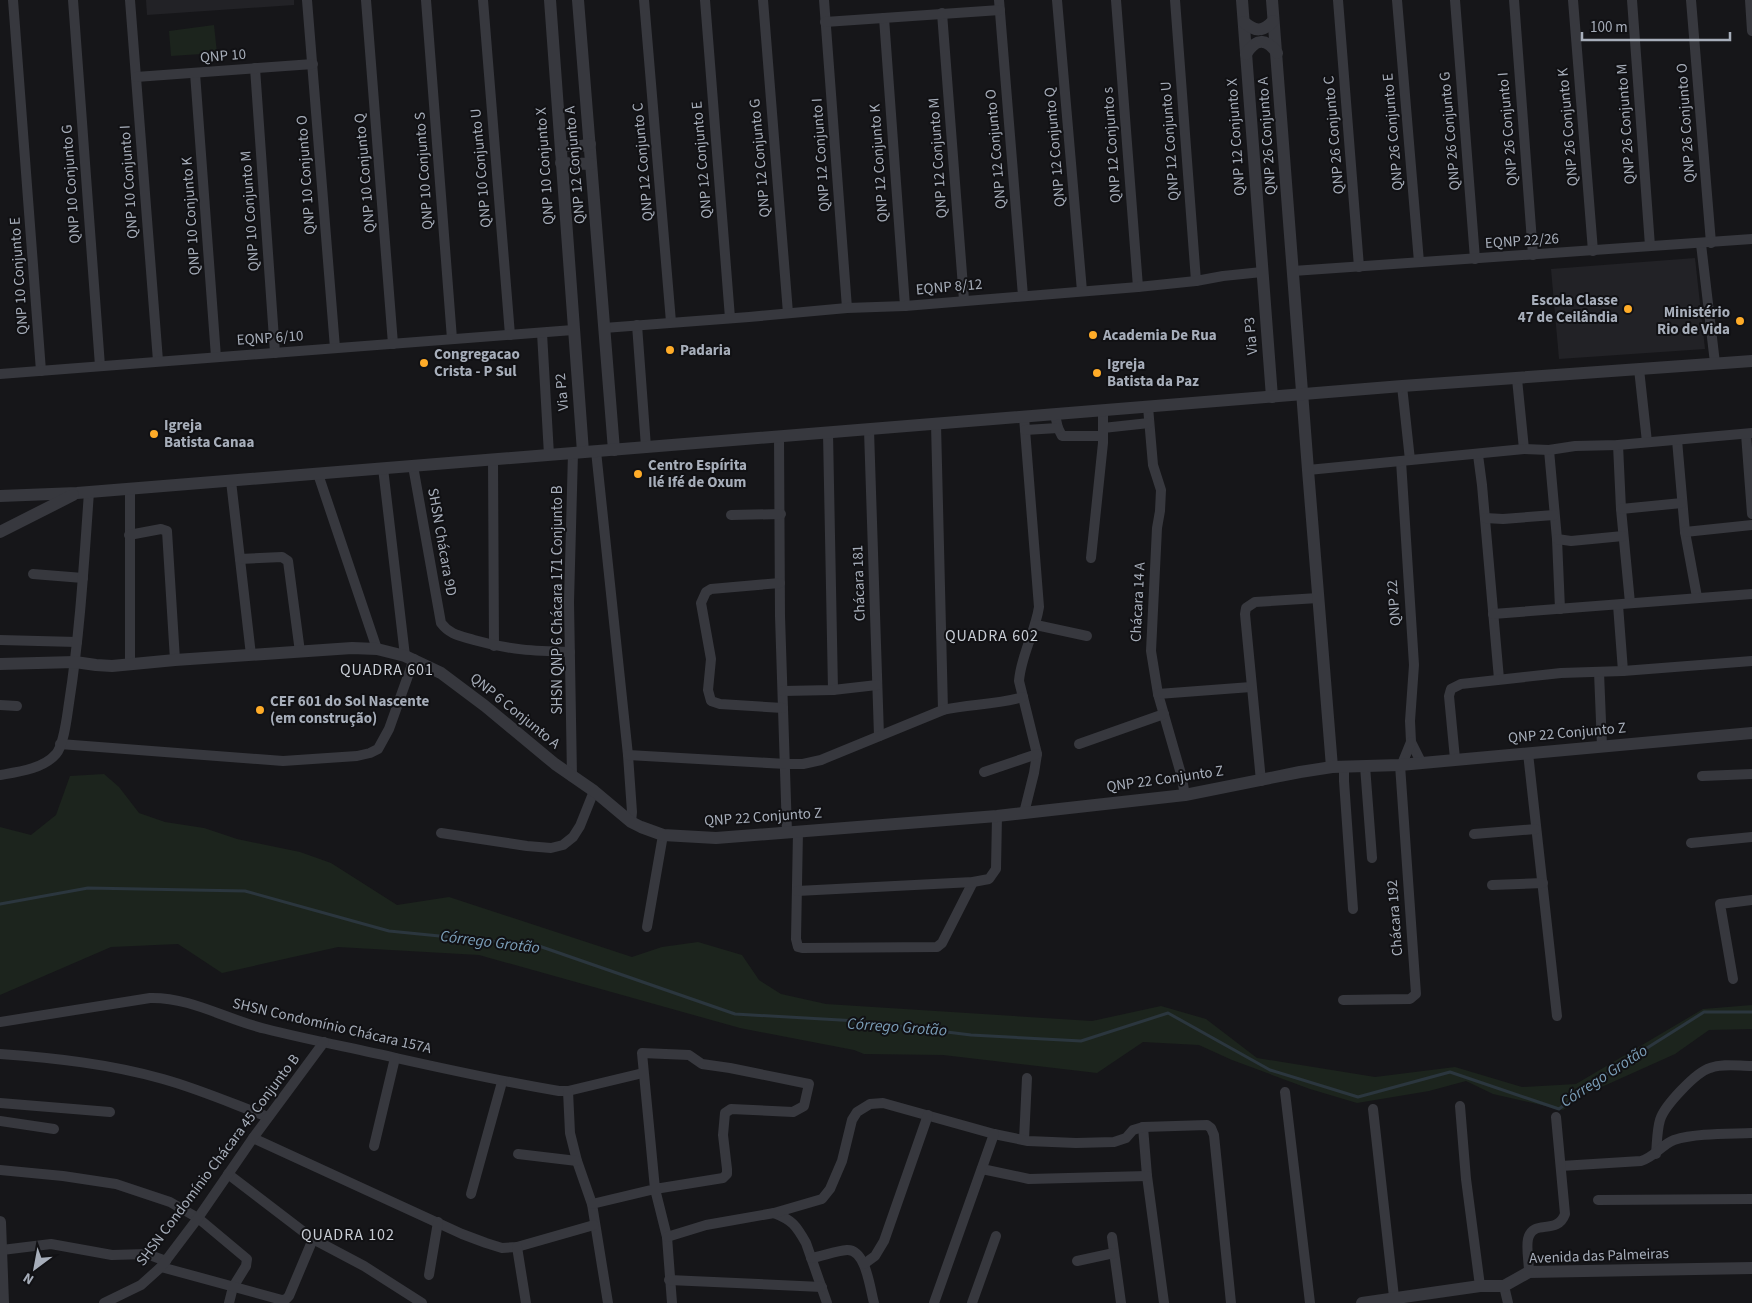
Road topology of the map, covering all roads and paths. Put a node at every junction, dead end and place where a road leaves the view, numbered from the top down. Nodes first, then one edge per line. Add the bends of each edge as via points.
1 (13, 0) edge
2 (72, 0) edge
3 (130, 0) edge
4 (307, 0) edge
5 (366, 0) edge
6 (426, 0) edge
7 (483, 0) edge
8 (550, 0) edge
9 (578, 0) edge
10 (644, 0) edge
11 (705, 0) edge
12 (763, 0) edge
13 (824, 0) edge
14 (1057, 0) edge
15 (1116, 0) edge
16 (1175, 0) edge
17 (1242, 0) edge
18 (1272, 0) edge
19 (1338, 0) edge
20 (1397, 0) edge
21 (1455, 0) edge
22 (1514, 0) edge
23 (1573, 0) edge
24 (1632, 0) edge
25 (1691, 0) edge
26 (1750, 0) edge
27 (999, 5) edge
28 (942, 14) junction
29 (884, 18) junction
30 (1274, 20) junction
31 (825, 22) junction
32 (1244, 22) junction
33 (1752, 31) edge
34 (1276, 53) junction
35 (1246, 54) junction
36 (313, 64) junction
37 (255, 68) junction
38 (196, 73) junction
39 (136, 77) junction
40 (590, 144) junction
41 (561, 146) junction
42 (561, 163) junction
43 (591, 164) junction
44 (1752, 239) edge
45 (1706, 244) junction
46 (1650, 246) junction
47 (1593, 251) junction
48 (1533, 255) junction
49 (1476, 259) junction
50 (1418, 262) junction
51 (1359, 267) junction
52 (1293, 270) junction
53 (1262, 272) junction
54 (1196, 281) junction
55 (1138, 287) junction
56 (1082, 291) junction
57 (1023, 296) junction
58 (964, 300) junction
59 (905, 306) junction
60 (847, 308) junction
61 (788, 313) junction
62 (730, 318) junction
63 (671, 322) junction
64 (637, 325) junction
65 (604, 328) junction
66 (573, 330) junction
67 (542, 333) junction
68 (510, 334) junction
69 (452, 339) junction
70 (393, 344) junction
71 (335, 348) junction
72 (275, 353) junction
73 (216, 357) junction
74 (158, 361) junction
75 (1752, 361) edge
76 (1714, 363) junction
77 (100, 366) junction
78 (1638, 370) junction
79 (41, 371) junction
80 (0, 374) edge
81 (1517, 379) junction
82 (1402, 386) junction
83 (1302, 394) junction
84 (1272, 397) junction
85 (1148, 407) junction
86 (1103, 410) junction
87 (1055, 414) junction
88 (1149, 423) junction
89 (936, 424) junction
90 (1024, 424) junction
91 (1058, 428) junction
92 (869, 430) junction
93 (1103, 432) junction
94 (828, 433) junction
95 (1749, 434) edge
96 (779, 436) junction
97 (1677, 440) junction
98 (1647, 442) junction
99 (1618, 445) junction
100 (646, 447) junction
101 (1524, 449) junction
102 (614, 450) junction
103 (1549, 450) junction
104 (584, 452) junction
105 (1478, 454) junction
106 (548, 455) junction
107 (493, 460) junction
108 (1405, 461) junction
109 (413, 466) junction
110 (384, 468) junction
111 (1308, 470) junction
112 (318, 474) junction
113 (232, 480) junction
114 (130, 488) junction
115 (83, 492) junction
116 (0, 496) edge
117 (1751, 499) edge
118 (1682, 503) junction
119 (1621, 510) junction
120 (781, 514) junction
121 (1752, 514) edge
122 (732, 515) dead end
123 (1554, 515) junction
124 (1485, 518) junction
125 (1752, 525) edge
126 (0, 532) edge
127 (1685, 532) junction
128 (129, 535) junction
129 (1623, 536) junction
130 (1557, 539) junction
131 (1091, 558) dead end
132 (240, 559) junction
133 (33, 574) dead end
134 (83, 578) junction
135 (780, 583) junction
136 (1752, 594) edge
137 (1697, 597) junction
138 (1318, 598) junction
139 (1630, 604) junction
140 (1618, 605) junction
141 (1560, 609) junction
142 (1493, 614) junction
143 (1036, 625) junction
144 (1087, 636) dead end
145 (0, 640) edge
146 (77, 642) junction
147 (494, 646) junction
148 (377, 649) junction
149 (300, 652) junction
150 (570, 652) junction
151 (251, 654) junction
152 (410, 657) junction
153 (175, 660) junction
154 (1752, 661) edge
155 (75, 662) junction
156 (130, 663) junction
157 (0, 664) edge
158 (1623, 671) junction
159 (1599, 672) junction
160 (1499, 679) junction
161 (877, 685) junction
162 (1252, 687) junction
163 (783, 690) junction
164 (833, 690) junction
165 (1158, 694) junction
166 (1022, 697) junction
167 (0, 705) edge
168 (17, 706) dead end
169 (783, 708) junction
170 (942, 710) junction
171 (1164, 714) junction
172 (1752, 733) edge
173 (879, 736) junction
174 (1412, 742) junction
175 (60, 744) junction
176 (1078, 744) dead end
177 (1602, 746) junction
178 (1037, 754) junction
179 (628, 755) junction
180 (1528, 758) junction
181 (1455, 759) junction
182 (1421, 762) junction
183 (786, 764) junction
184 (1401, 764) junction
185 (1365, 766) junction
186 (1338, 767) junction
187 (984, 772) dead end
188 (1752, 774) edge
189 (0, 775) edge
190 (1702, 776) dead end
191 (572, 777) junction
192 (1261, 781) junction
193 (594, 791) junction
194 (1185, 795) junction
195 (1024, 813) junction
196 (996, 816) junction
197 (631, 822) junction
198 (1536, 829) junction
199 (793, 832) junction
200 (442, 833) dead end
201 (1474, 834) dead end
202 (663, 835) junction
203 (1752, 837) edge
204 (1691, 843) dead end
205 (1372, 858) dead end
206 (973, 882) junction
207 (1543, 883) junction
208 (1492, 885) dead end
209 (797, 891) junction
210 (1752, 900) edge
211 (1353, 909) dead end
212 (647, 928) dead end
213 (1732, 979) dead end
214 (1343, 1000) dead end
215 (1557, 1016) dead end
216 (0, 1022) edge
217 (324, 1042) junction
218 (0, 1054) edge
219 (396, 1058) junction
220 (1752, 1066) edge
221 (643, 1074) junction
222 (1027, 1078) dead end
223 (502, 1082) junction
224 (568, 1091) junction
225 (1285, 1092) dead end
226 (0, 1103) edge
227 (1460, 1106) dead end
228 (1373, 1109) dead end
229 (110, 1112) dead end
230 (928, 1115) junction
231 (268, 1117) junction
232 (1556, 1117) dead end
233 (0, 1120) edge
234 (1138, 1128) junction
235 (54, 1129) dead end
236 (1752, 1133) edge
237 (994, 1134) junction
238 (252, 1138) junction
239 (1024, 1140) junction
240 (374, 1146) dead end
241 (518, 1154) dead end
242 (1656, 1154) junction
243 (577, 1160) junction
244 (1561, 1166) junction
245 (982, 1169) junction
246 (0, 1170) edge
247 (228, 1174) junction
248 (1147, 1176) junction
249 (655, 1189) junction
250 (472, 1194) dead end
251 (1598, 1200) dead end
252 (1752, 1200) edge
253 (592, 1204) junction
254 (774, 1213) junction
255 (198, 1218) junction
256 (0, 1222) edge
257 (438, 1222) junction
258 (594, 1225) junction
259 (996, 1236) dead end
260 (667, 1237) junction
261 (1112, 1238) dead end
262 (313, 1240) junction
263 (516, 1247) junction
264 (2, 1250) junction
265 (1114, 1253) junction
266 (811, 1258) junction
267 (1077, 1261) dead end
268 (164, 1264) junction
269 (864, 1264) junction
270 (1752, 1268) edge
271 (1529, 1272) junction
272 (429, 1274) dead end
273 (669, 1280) junction
274 (1480, 1286) junction
275 (1504, 1286) junction
276 (233, 1287) junction
277 (822, 1287) junction
278 (1394, 1297) junction
279 (1429, 1298) edge
280 (3, 1303) edge
281 (104, 1303) edge
282 (229, 1303) edge
283 (422, 1303) edge
284 (526, 1303) edge
285 (608, 1303) edge
286 (672, 1303) edge
287 (827, 1303) edge
288 (874, 1303) edge
289 (934, 1303) edge
290 (972, 1303) edge
291 (1121, 1303) edge
292 (1164, 1303) edge
293 (1232, 1303) edge
294 (1310, 1303) edge
295 (1365, 1303) edge
296 (1508, 1303) edge

1 - 79 street, QNP 10 Conjunto E
2 - 77 street, QNP 10 Conjunto G
3 - 39 street, QNP 10 Conjunto I
4 - 36 street, QNP 10 Conjunto O
5 - 70 street, QNP 10 Conjunto Q
6 - 69 street, QNP 10 Conjunto S
7 - 68 street, QNP 10 Conjunto U
8 - 41 street, QNP 10 Conjunto X
9 - 40 street, QNP 12 Conjunto A
10 - 63 street, QNP 12 Conjunto C
11 - 62 street, QNP 12 Conjunto E
12 - 61 street, QNP 12 Conjunto G
13 - 31 street, QNP 12 Conjunto I
14 - 56 street, QNP 12 Conjunto Q
15 - 55 street, QNP 12 Conjunto s
16 - 54 street, QNP 12 Conjunto U
17 - 32 street, QNP 12 Conjunto X
18 - 30 street, QNP 26 Conjunto A
19 - 51 street, QNP 26 Conjunto C
20 - 50 street, QNP 26 Conjunto E
21 - 49 street, QNP 26 Conjunto G
22 - 48 street, QNP 26 Conjunto I
23 - 47 street, QNP 26 Conjunto K
24 - 46 street, QNP 26 Conjunto M
25 - 45 street, QNP 26 Conjunto O
26 - 33 street
27 - 28 street
27 - 57 street, QNP 12 Conjunto O
28 - 29 street
28 - 58 street, QNP 12 Conjunto M
29 - 31 street
29 - 59 street, QNP 12 Conjunto K
30 - 32 street via 1259,29 1250,28
30 - 34 street, QNP 26 Conjunto A
31 - 60 street, QNP 12 Conjunto I
32 - 35 street, QNP 12 Conjunto X
34 - 35 street via 1271,45 1261,41 1251,45
34 - 52 street, QNP 26 Conjunto A
35 - 53 street, QNP 12 Conjunto X
36 - 37 street, QNP 10
36 - 71 street, QNP 10 Conjunto O
37 - 38 street, QNP 10
37 - 72 street, QNP 10 Conjunto M
38 - 39 street, QNP 10
38 - 73 street, QNP 10 Conjunto K
39 - 74 street, QNP 10 Conjunto I
40 - 41 street
40 - 43 street, QNP 12 Conjunto A
41 - 42 street, QNP 10 Conjunto X
42 - 43 street
42 - 66 street, QNP 10 Conjunto X
43 - 65 street, QNP 12 Conjunto A
44 - 45 street, EQNP 22/26
45 - 46 street, EQNP 22/26
45 - 76 street, QNP 26 Conjunto O
46 - 47 street, EQNP 22/26
47 - 48 street, EQNP 22/26
48 - 49 street, EQNP 22/26
49 - 50 street, EQNP 22/26
50 - 51 street, EQNP 22/26
51 - 52 street, EQNP 22/26
52 - 83 street
53 - 54 street, EQNP 8/12
53 - 84 street, Via P3
54 - 55 street, EQNP 8/12
55 - 56 street, EQNP 8/12
56 - 57 street, EQNP 8/12
57 - 58 street, EQNP 8/12
58 - 59 street, EQNP 8/12
59 - 60 street, EQNP 8/12
60 - 61 street, EQNP 8/12
61 - 62 street, EQNP 8/12
62 - 63 street, EQNP 8/12
63 - 64 street, EQNP 8/12
64 - 65 street, EQNP 8/12
64 - 100 street
65 - 102 street
66 - 67 street, EQNP 6/10
66 - 104 street, Via P2
67 - 68 street, EQNP 6/10
67 - 106 street
68 - 69 street, EQNP 6/10
69 - 70 street, EQNP 6/10
70 - 71 street, EQNP 6/10
71 - 72 street, EQNP 6/10
72 - 73 street, EQNP 6/10
73 - 74 street, EQNP 6/10
74 - 77 street, EQNP 6/10
75 - 76 street
76 - 78 street
77 - 79 street, EQNP 6/10
78 - 81 street
78 - 98 street
79 - 80 street, EQNP 6/10
81 - 82 street
81 - 101 street
82 - 83 street
82 - 108 street, QNP 22
83 - 84 street
83 - 111 street
84 - 85 street
85 - 86 street
85 - 88 street, Chácara 14 A
86 - 87 street
86 - 93 street
87 - 90 street
87 - 91 street
88 - 93 street
88 - 165 street, Chácara 14 A via 1153,465 1161,490 1151,638
89 - 90 street
89 - 92 street
89 - 170 street
90 - 91 street
90 - 143 street via 1039,594
91 - 93 street via 1064,436
92 - 94 street
92 - 161 street, Chácara 181
93 - 131 street
94 - 96 street
94 - 164 street, Chácara 181
95 - 97 street
95 - 117 street
96 - 100 street
96 - 120 street
97 - 98 street
97 - 118 street
98 - 99 street
99 - 103 street
99 - 119 street
100 - 102 street
101 - 103 street
101 - 105 street
102 - 104 street
103 - 123 street
104 - 106 street
104 - 150 street, SHSN QNP 6 Chácara 171 Conjunto B via 569,602
104 - 179 street
105 - 108 street
105 - 124 street
106 - 107 street
107 - 109 street
107 - 147 street
108 - 111 street
108 - 174 street, QNP 22 via 1408,601 1414,665 1410,721
109 - 110 street
109 - 147 street, SHSN Chácara 9D via 442,623 454,634
110 - 112 street
110 - 152 street
111 - 138 street
112 - 113 street
112 - 148 street
113 - 114 street
113 - 132 street
114 - 115 street
114 - 128 street
115 - 116 street
115 - 126 street
115 - 134 street
117 - 121 street
118 - 119 street
118 - 127 street
119 - 129 street
120 - 122 street
120 - 135 street
123 - 124 street
123 - 130 street
124 - 142 street
125 - 127 street
127 - 137 street
128 - 153 street via 161,529 167,531
128 - 156 street
129 - 130 street via 1570,541
129 - 139 street
130 - 141 street
132 - 149 street via 287,558
132 - 151 street
133 - 134 street
134 - 146 street
135 - 163 street
135 - 169 street via 711,589 701,603 711,659 708,690 711,701
136 - 137 street
137 - 139 street
138 - 162 street via 1255,602 1246,608
138 - 186 street
139 - 140 street
140 - 141 street
140 - 158 street
141 - 142 street
142 - 160 street
143 - 144 street
143 - 166 street via 1020,671
145 - 146 street
146 - 155 street
147 - 150 street via 524,651
148 - 149 street, QNP 6 Conjunto A
148 - 152 street, QNP 6 Conjunto A
149 - 151 street, QNP 6 Conjunto A
150 - 191 street, SHSN QNP 6 Chácara 171 Conjunto B
151 - 153 street, QNP 6 Conjunto A
152 - 175 street via 389,728 378,749 370,753 283,761
152 - 191 street, QNP 6 Conjunto A via 463,690
153 - 156 street, QNP 6 Conjunto A
154 - 158 street
155 - 156 street, QNP 6 Conjunto A via 112,666
155 - 157 street, QNP 6 Conjunto A
155 - 175 street
158 - 159 street
159 - 160 street
159 - 177 street
160 - 181 street via 1461,684 1451,689
161 - 164 street
161 - 173 street, Chácara 181
162 - 165 street
162 - 192 street
163 - 164 street
163 - 169 street
165 - 171 street, Chácara 14 A
166 - 170 street
166 - 178 street
167 - 168 street
169 - 183 street
170 - 173 street
171 - 176 street
171 - 194 street, Chácara 14 A
172 - 177 street, QNP 22 Conjunto Z
173 - 183 street via 821,760
174 - 182 street, QNP 22
174 - 184 street, QNP 22
175 - 189 street via 58,753 44,763
177 - 180 street, QNP 22 Conjunto Z
178 - 187 street
178 - 195 street
179 - 183 street
179 - 197 street
180 - 181 street, QNP 22 Conjunto Z
180 - 198 street
181 - 182 street, QNP 22 Conjunto Z
182 - 184 street, QNP 22 Conjunto Z
183 - 199 street
184 - 185 street, QNP 22 Conjunto Z
184 - 214 street, Chácara 192 via 1416,994 1410,1000
185 - 186 street, QNP 22 Conjunto Z
185 - 205 street
186 - 192 street, QNP 22 Conjunto Z
186 - 211 street via 1344,781
188 - 190 street
191 - 193 street, QNP 6 Conjunto A
192 - 194 street, QNP 22 Conjunto Z
193 - 197 street, QNP 22 Conjunto Z
193 - 200 street via 580,826 563,845 551,848 526,846
194 - 195 street, QNP 22 Conjunto Z
195 - 196 street, QNP 22 Conjunto Z
196 - 199 street, QNP 22 Conjunto Z
196 - 206 street via 996,869 989,879
197 - 202 street, QNP 22 Conjunto Z
198 - 201 street
198 - 207 street
199 - 202 street, QNP 22 Conjunto Z via 716,838
199 - 209 street
202 - 212 street
203 - 204 street
206 - 209 street
206 - 209 street via 942,943 930,948 802,948 796,939
207 - 208 street
207 - 215 street
210 - 213 street via 1720,904
216 - 217 street, SHSN Condomínio Chácara 157A via 166,998 258,1027
217 - 219 street, SHSN Condomínio Chácara 157A
217 - 231 street, SHSN Condomínio Chácara 45 Conjunto B
218 - 231 street via 60,1059 136,1072 186,1086
219 - 223 street, SHSN Condomínio Chácara 157A
219 - 240 street
220 - 242 street via 1717,1066 1697,1076 1667,1105 1660,1120
221 - 224 street, SHSN Condomínio Chácara 157A
221 - 249 street
221 - 249 street via 642,1053 689,1055 702,1064 808,1084 804,1106 793,1112 731,1109 724,1113 727,1174 723,1178
222 - 239 street
223 - 224 street, SHSN Condomínio Chácara 157A
223 - 250 street
224 - 243 street via 570,1133
225 - 294 street
226 - 229 street
227 - 274 street
228 - 278 street
230 - 237 street
230 - 254 street via 883,1103 870,1104 857,1112 842,1161 822,1199
230 - 269 street via 884,1241 875,1256
231 - 238 street, SHSN Condomínio Chácara 45 Conjunto B
232 - 244 street
233 - 235 street
234 - 239 street via 1126,1138 1114,1142
234 - 248 street
234 - 293 street via 1207,1125 1211,1128
236 - 242 street via 1682,1139 1666,1145
237 - 239 street
237 - 245 street
238 - 247 street, SHSN Condomínio Chácara 45 Conjunto B
238 - 257 street
241 - 243 street
242 - 244 street via 1642,1161
243 - 253 street
244 - 271 street via 1565,1214 1555,1226 1531,1232
245 - 248 street via 1029,1179
245 - 289 street
246 - 255 street via 116,1184 170,1202
247 - 255 street, SHSN Condomínio Chácara 45 Conjunto B
247 - 262 street
248 - 292 street
249 - 253 street
249 - 260 street
251 - 252 street
253 - 258 street
254 - 260 street via 706,1224
254 - 266 street via 789,1219 795,1226
255 - 268 street, SHSN Condomínio Chácara 45 Conjunto B
255 - 276 street via 247,1259
256 - 264 street
257 - 263 street via 486,1243 502,1248
257 - 272 street
258 - 263 street
258 - 285 street
259 - 290 street
260 - 273 street
261 - 265 street
262 - 276 street via 286,1299
262 - 283 street via 364,1266
263 - 284 street
264 - 268 street via 50,1244 112,1255 147,1254
264 - 280 street
265 - 267 street
265 - 291 street
266 - 269 street via 848,1250 857,1254
266 - 277 street
268 - 276 street
268 - 281 street, SHSN Condomínio Chácara 45 Conjunto B via 141,1285
269 - 288 street
270 - 271 street, Avenida das Palmeiras
271 - 275 street, Avenida das Palmeiras
273 - 277 street
273 - 286 street
274 - 275 street, Avenida das Palmeiras
274 - 279 street, Avenida das Palmeiras
275 - 296 street
276 - 282 street
277 - 287 street
278 - 279 street, Avenida das Palmeiras
278 - 295 street, Avenida das Palmeiras

